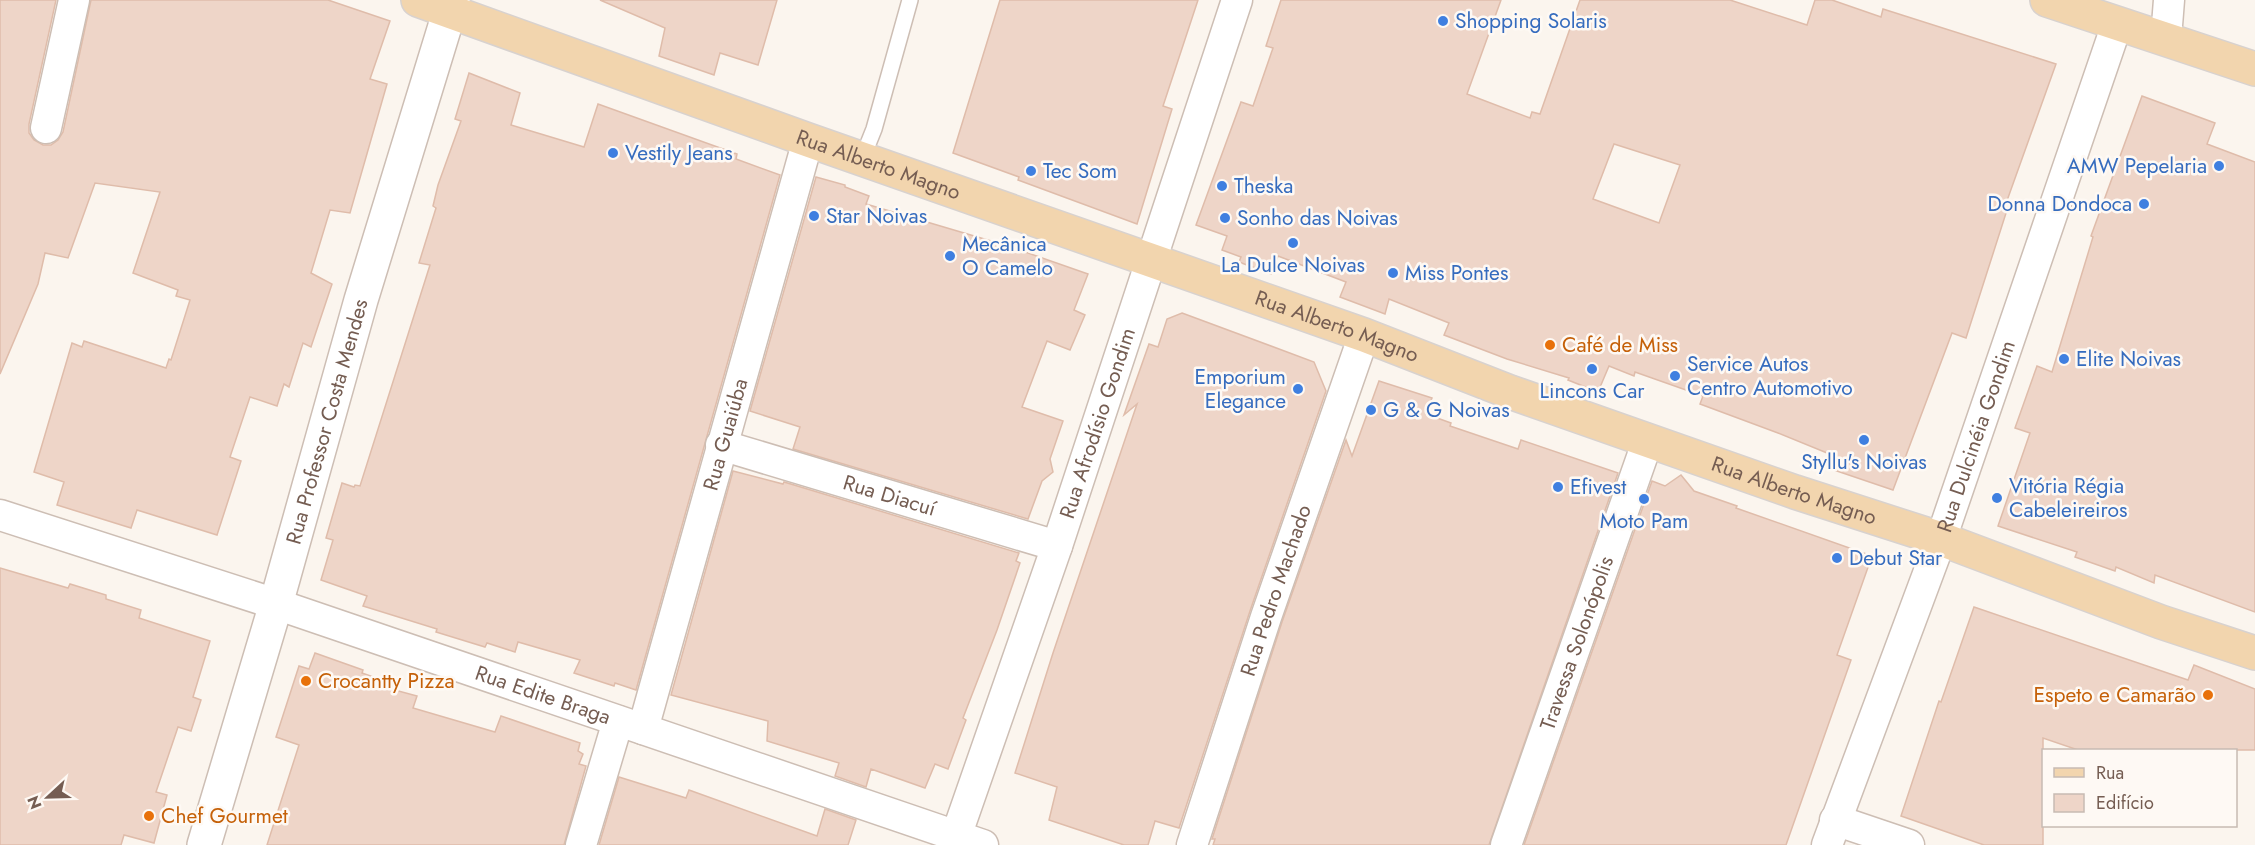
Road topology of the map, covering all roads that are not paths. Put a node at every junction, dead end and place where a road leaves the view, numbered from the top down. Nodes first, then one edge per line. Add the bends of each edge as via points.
1 (74, 0) edge
2 (418, 0) edge
3 (910, 0) edge
4 (1237, 0) edge
5 (2047, 0) edge
6 (2169, 0) edge
7 (452, 6) edge
8 (2117, 24) junction
9 (2166, 38) junction
10 (2255, 69) edge
11 (46, 128) dead end
12 (808, 140) junction
13 (862, 159) junction
14 (1152, 261) junction
15 (1364, 335) junction
16 (1648, 440) junction
17 (721, 445) junction
18 (0, 515) edge
19 (1941, 540) junction
20 (1057, 546) junction
21 (276, 604) junction
22 (2255, 653) edge
23 (630, 725) junction
24 (1831, 833) edge
25 (964, 842) edge
26 (204, 845) edge
27 (581, 845) edge
28 (1192, 845) edge
29 (1506, 845) edge
30 (1909, 845) edge

1 - 11 street
2 - 7 main road, Rua Alberto Magno
3 - 13 lane
4 - 14 street, Rua Afrodísio Gondim
5 - 8 main road
6 - 9 street
7 - 12 main road, Rua Alberto Magno
7 - 21 street, Rua Professor Costa Mendes via 361,300
8 - 9 main road
8 - 19 street, Rua Dulcinéia Gondim
9 - 10 main road
12 - 13 main road, Rua Alberto Magno
12 - 17 street, Rua Guaiúba
13 - 14 main road, Rua Alberto Magno
14 - 15 main road, Rua Alberto Magno
14 - 20 street, Rua Afrodísio Gondim
15 - 16 main road, Rua Alberto Magno
15 - 28 street, Rua Pedro Machado
16 - 19 main road, Rua Alberto Magno
16 - 29 street, Travessa Solonópolis
17 - 20 street, Rua Diacuí
17 - 23 street, Rua Guaiúba
18 - 21 street, Rua Edite Braga
19 - 22 main road, Rua Alberto Magno
19 - 24 street, Rua Dulcinéia Gondim
20 - 25 street, Rua Afrodísio Gondim
21 - 23 street, Rua Edite Braga
21 - 26 street, Rua Professor Costa Mendes
23 - 25 street, Rua Edite Braga
23 - 27 street, Rua Guaiúba
24 - 30 street

